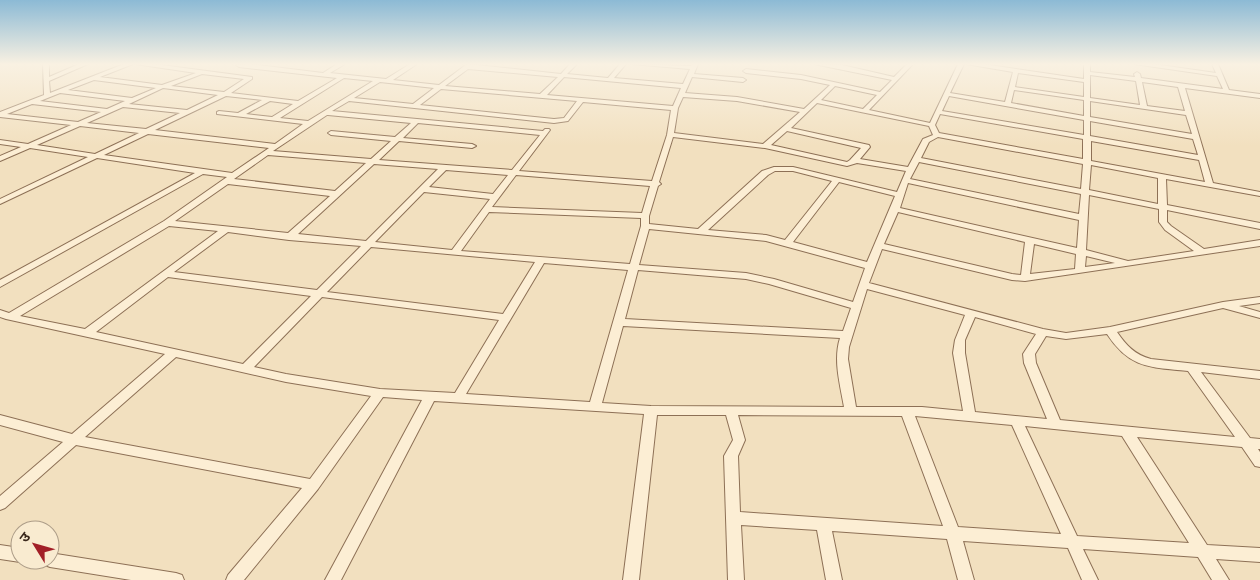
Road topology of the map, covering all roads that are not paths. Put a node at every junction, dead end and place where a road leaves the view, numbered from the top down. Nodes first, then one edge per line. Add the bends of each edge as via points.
1 (46, 91) edge
2 (57, 91) edge
3 (67, 91) edge
4 (154, 91) edge
5 (203, 91) edge
6 (230, 91) edge
7 (319, 91) edge
8 (361, 91) edge
9 (434, 91) edge
10 (486, 91) edge
11 (547, 91) edge
12 (683, 91) edge
13 (690, 91) edge
14 (739, 91) edge
15 (826, 91) edge
16 (868, 91) edge
17 (885, 91) edge
18 (948, 91) edge
19 (1009, 91) edge
20 (1030, 91) edge
21 (1088, 91) edge
22 (1140, 91) edge
23 (1183, 91) edge
24 (1220, 91) edge
25 (1227, 92) joint
26 (225, 94) junction
27 (882, 94) junction
28 (947, 94) junction
29 (46, 96) junction
30 (542, 96) junction
31 (1260, 96) edge
32 (737, 98) junction
33 (269, 99) junction
34 (348, 99) junction
35 (135, 100) junction
36 (582, 100) junction
37 (816, 100) junction
38 (1088, 100) junction
39 (31, 101) junction
40 (300, 103) junction
41 (122, 105) junction
42 (1007, 105) junction
43 (414, 106) junction
44 (675, 108) junction
45 (1144, 108) junction
46 (110, 111) junction
47 (805, 111) junction
48 (865, 111) junction
49 (188, 112) junction
50 (939, 112) junction
51 (219, 113) dead end
52 (328, 113) junction
53 (0, 114) edge
54 (1190, 114) junction
55 (239, 115) junction
56 (273, 119) junction
57 (1087, 119) junction
58 (417, 121) junction
59 (554, 121) junction
60 (309, 123) junction
61 (78, 125) junction
62 (932, 125) junction
63 (786, 129) junction
64 (148, 131) junction
65 (331, 133) dead end
66 (545, 133) junction
67 (670, 135) junction
68 (937, 135) junction
69 (1196, 137) junction
70 (398, 138) junction
71 (1087, 138) junction
72 (0, 142) edge
73 (31, 146) junction
74 (275, 146) junction
75 (472, 146) dead end
76 (765, 146) junction
77 (266, 153) junction
78 (100, 155) junction
79 (1202, 158) junction
80 (0, 159) edge
81 (916, 159) junction
82 (855, 160) junction
83 (372, 162) junction
84 (1087, 164) junction
85 (444, 167) junction
86 (911, 170) junction
87 (203, 171) junction
88 (515, 174) junction
89 (1162, 177) junction
90 (230, 178) junction
91 (837, 179) junction
92 (905, 180) junction
93 (657, 184) junction
94 (1210, 185) junction
95 (423, 189) junction
96 (1085, 192) junction
97 (336, 194) junction
98 (1260, 194) edge
99 (901, 195) junction
100 (495, 197) junction
101 (0, 202) edge
102 (1162, 206) junction
103 (488, 209) junction
104 (895, 209) junction
105 (1084, 218) junction
106 (645, 221) junction
107 (167, 223) junction
108 (1260, 226) edge
109 (226, 229) junction
110 (701, 231) junction
111 (289, 237) junction
112 (1030, 240) junction
113 (788, 243) junction
114 (1260, 243) edge
115 (367, 245) junction
116 (879, 245) junction
117 (1082, 252) junction
118 (1202, 252) junction
119 (455, 253) junction
120 (541, 260) junction
121 (1130, 264) junction
122 (634, 266) junction
123 (870, 266) junction
124 (1080, 271) junction
125 (165, 274) junction
126 (1025, 278) junction
127 (0, 284) edge
128 (864, 285) junction
129 (319, 294) junction
130 (1260, 300) edge
131 (1223, 305) junction
132 (857, 306) junction
133 (971, 313) junction
134 (5, 315) edge
135 (1260, 315) edge
136 (507, 318) junction
137 (618, 322) junction
138 (1110, 330) junction
139 (1043, 332) junction
140 (87, 333) junction
141 (847, 335) junction
142 (174, 353) junction
143 (1192, 368) junction
144 (245, 369) junction
145 (1260, 375) edge
146 (380, 393) junction
147 (430, 397) junction
148 (458, 398) junction
149 (595, 406) junction
150 (651, 410) junction
151 (731, 412) junction
152 (851, 412) junction
153 (907, 412) junction
154 (970, 416) junction
155 (0, 420) edge
156 (1016, 421) junction
157 (1055, 424) junction
158 (1126, 430) junction
159 (74, 440) junction
160 (1244, 442) junction
161 (1260, 444) edge
162 (1260, 462) edge
163 (313, 484) junction
164 (0, 504) edge
165 (734, 518) junction
166 (823, 524) junction
167 (953, 533) junction
168 (1072, 542) junction
169 (1203, 551) junction
170 (1260, 555) edge
171 (60, 562) edge
172 (176, 580) edge
173 (234, 580) edge
174 (333, 580) edge
175 (631, 580) edge
176 (736, 580) edge
177 (834, 580) edge
178 (966, 580) edge
179 (1090, 580) edge
180 (1221, 580) edge

1 - 29 street
2 - 29 street
3 - 35 street
4 - 35 street
5 - 26 street
6 - 26 street
7 - 40 street
8 - 34 street
9 - 43 street
10 - 30 street
11 - 30 street
12 - 44 street
13 - 32 street
14 - 32 street
15 - 37 street
16 - 27 street
17 - 27 street
18 - 28 street
19 - 42 street
20 - 38 street
21 - 38 street
22 - 45 street
23 - 54 street
24 - 25 street
25 - 31 street
26 - 33 street
26 - 49 street
27 - 48 street
28 - 42 street
28 - 50 street
29 - 39 street
30 - 36 street
32 - 47 street
33 - 40 street
33 - 55 street
34 - 43 street
34 - 52 street
35 - 41 street
36 - 44 street
36 - 59 street via 566,120
37 - 47 street
37 - 48 street
38 - 45 street
38 - 57 street
39 - 46 street
39 - 53 street
40 - 56 street
41 - 46 street
41 - 49 street
42 - 57 street
43 - 59 street
44 - 67 street
45 - 54 street
46 - 61 street
47 - 63 street
48 - 62 street
49 - 64 street
50 - 62 street
50 - 71 street
51 - 55 street
52 - 58 street
52 - 60 street
53 - 61 street
54 - 69 street
55 - 56 street
56 - 60 street
57 - 69 street
57 - 71 street
58 - 66 street
58 - 70 street
59 - 66 street
60 - 74 street
61 - 64 street
61 - 73 street
62 - 68 street
63 - 76 street
63 - 82 street via 866,146
64 - 74 street
64 - 78 street
65 - 70 street
66 - 88 street
67 - 76 street
67 - 93 street
68 - 81 street via 926,141
68 - 84 street
69 - 79 street
70 - 75 street
70 - 83 street
71 - 79 street
71 - 84 street
72 - 73 street
73 - 78 street
73 - 80 street
74 - 77 street
76 - 82 street via 841,163
77 - 83 street
77 - 90 street
78 - 87 street
78 - 101 street
79 - 94 street
81 - 86 street
81 - 96 street
82 - 86 street
83 - 85 street
83 - 97 street
84 - 89 street
84 - 96 street
85 - 88 street
85 - 95 street
86 - 92 street
87 - 90 street
87 - 127 street
88 - 93 street
88 - 100 street
89 - 94 street
89 - 102 street
90 - 97 street
90 - 107 street
91 - 99 street
91 - 110 street via 793,169 774,169 765,173
91 - 113 street
92 - 99 street
92 - 105 street
93 - 106 street
94 - 98 street
95 - 100 street
95 - 115 street
96 - 102 street
96 - 105 street
97 - 111 street
99 - 104 street
100 - 103 street
102 - 108 street
102 - 118 street via 1163,222 1168,228
103 - 106 street
103 - 119 street
104 - 112 street
104 - 116 street
105 - 117 street
106 - 110 street
106 - 122 street
107 - 109 street
107 - 134 street
109 - 111 street
109 - 125 street
110 - 113 street
111 - 115 street
112 - 117 street
112 - 126 street
113 - 123 street
114 - 118 street
115 - 119 street
115 - 129 street
116 - 123 street
116 - 126 street
117 - 121 street
117 - 124 street
118 - 121 street
119 - 120 street
120 - 122 street
120 - 136 street
121 - 124 street
122 - 132 street via 746,276
122 - 137 street
123 - 128 street
124 - 126 street
125 - 129 street
125 - 140 street
128 - 132 street
128 - 133 street
129 - 136 street
129 - 144 street
130 - 131 street
131 - 135 street
131 - 138 street
132 - 141 street
133 - 139 street
133 - 154 street via 960,340 959,353
134 - 140 street
136 - 148 street
137 - 141 street
137 - 149 street
138 - 139 street via 1066,336
138 - 143 street via 1124,351 1135,359
139 - 157 street via 1029,354 1030,363
140 - 142 street
141 - 152 street via 842,359
142 - 144 street
142 - 159 street
143 - 145 street
143 - 160 street
144 - 146 street
146 - 147 street
146 - 163 street
147 - 148 street
147 - 174 street
148 - 149 street
149 - 150 street
150 - 151 street
150 - 175 street
151 - 152 street
151 - 165 street via 739,440 731,456
152 - 153 street
153 - 154 street
153 - 167 street
154 - 156 street
155 - 159 street
156 - 157 street
156 - 168 street
157 - 158 street
158 - 160 street
158 - 169 street
159 - 163 street
159 - 164 street
160 - 161 street
160 - 162 street
163 - 173 street
165 - 166 street
165 - 176 street
166 - 167 street
166 - 177 street
167 - 168 street
167 - 178 street
168 - 169 street
168 - 179 street
169 - 170 street
169 - 180 street
171 - 172 street

